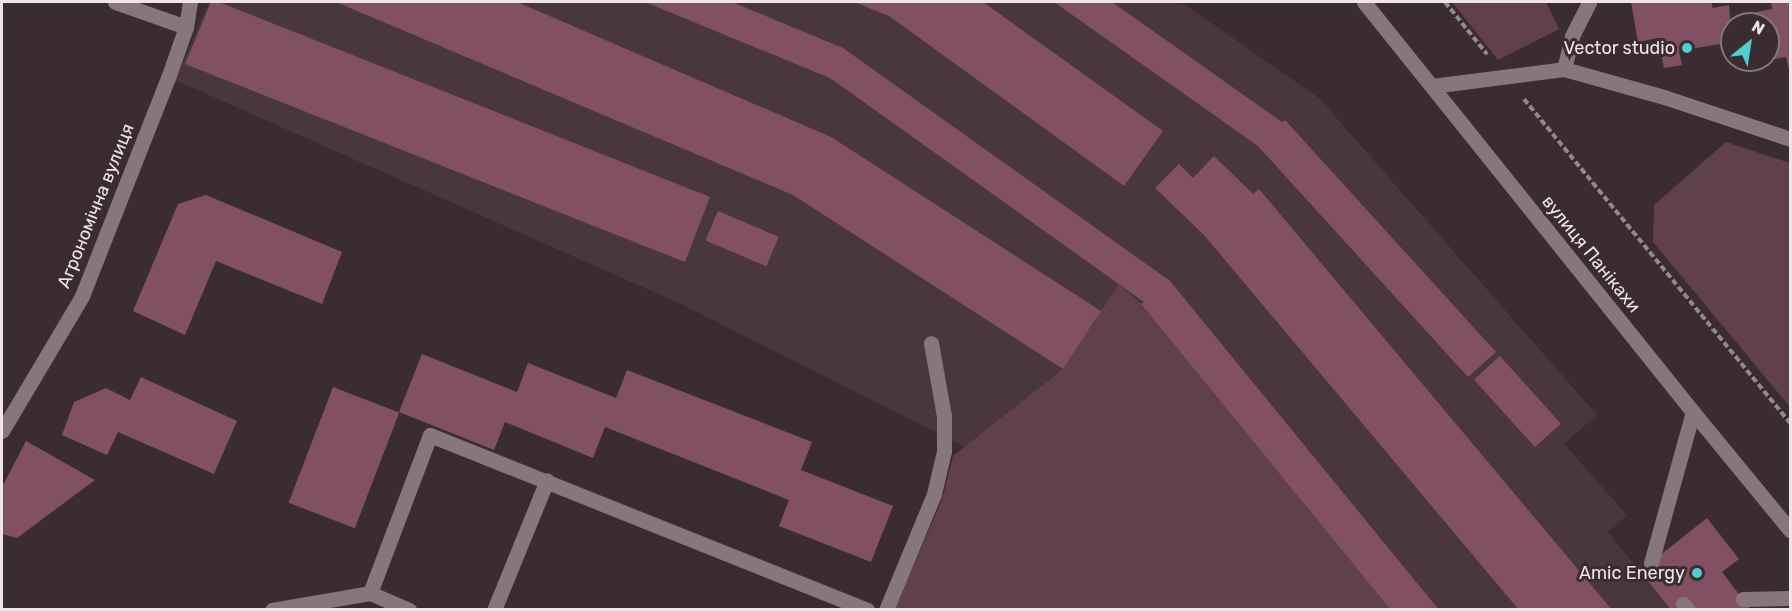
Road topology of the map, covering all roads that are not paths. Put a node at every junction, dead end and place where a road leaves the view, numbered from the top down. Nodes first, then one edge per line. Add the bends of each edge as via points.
1 (115, 2) edge
2 (190, 2) edge
3 (1364, 2) edge
4 (1589, 2) edge
5 (186, 27) junction
6 (1564, 69) junction
7 (1432, 86) junction
8 (1791, 139) edge
9 (931, 343) dead end
10 (6, 411) edge
11 (1693, 412) junction
12 (2, 431) edge
13 (547, 480) junction
14 (1791, 530) edge
15 (1651, 563) dead end
16 (370, 593) junction
17 (1791, 598) edge
18 (1743, 599) dead end
19 (272, 609) edge
20 (409, 609) edge
21 (494, 609) edge
22 (867, 609) edge
23 (886, 609) edge

1 - 5 street
2 - 5 street, Агрономічна вулиця
3 - 7 street, вулиця Панікахи
4 - 6 street via 1572,36
5 - 10 street, Агрономічна вулиця via 82,296
6 - 7 street
6 - 8 street
7 - 11 street, вулиця Панікахи
9 - 23 street via 944,417 944,451 934,494
10 - 12 street, Агрономічна вулиця
11 - 14 street, вулиця Панікахи
11 - 15 street
13 - 16 street via 430,435
13 - 21 street
13 - 22 street
16 - 19 street
16 - 20 street
17 - 18 street

